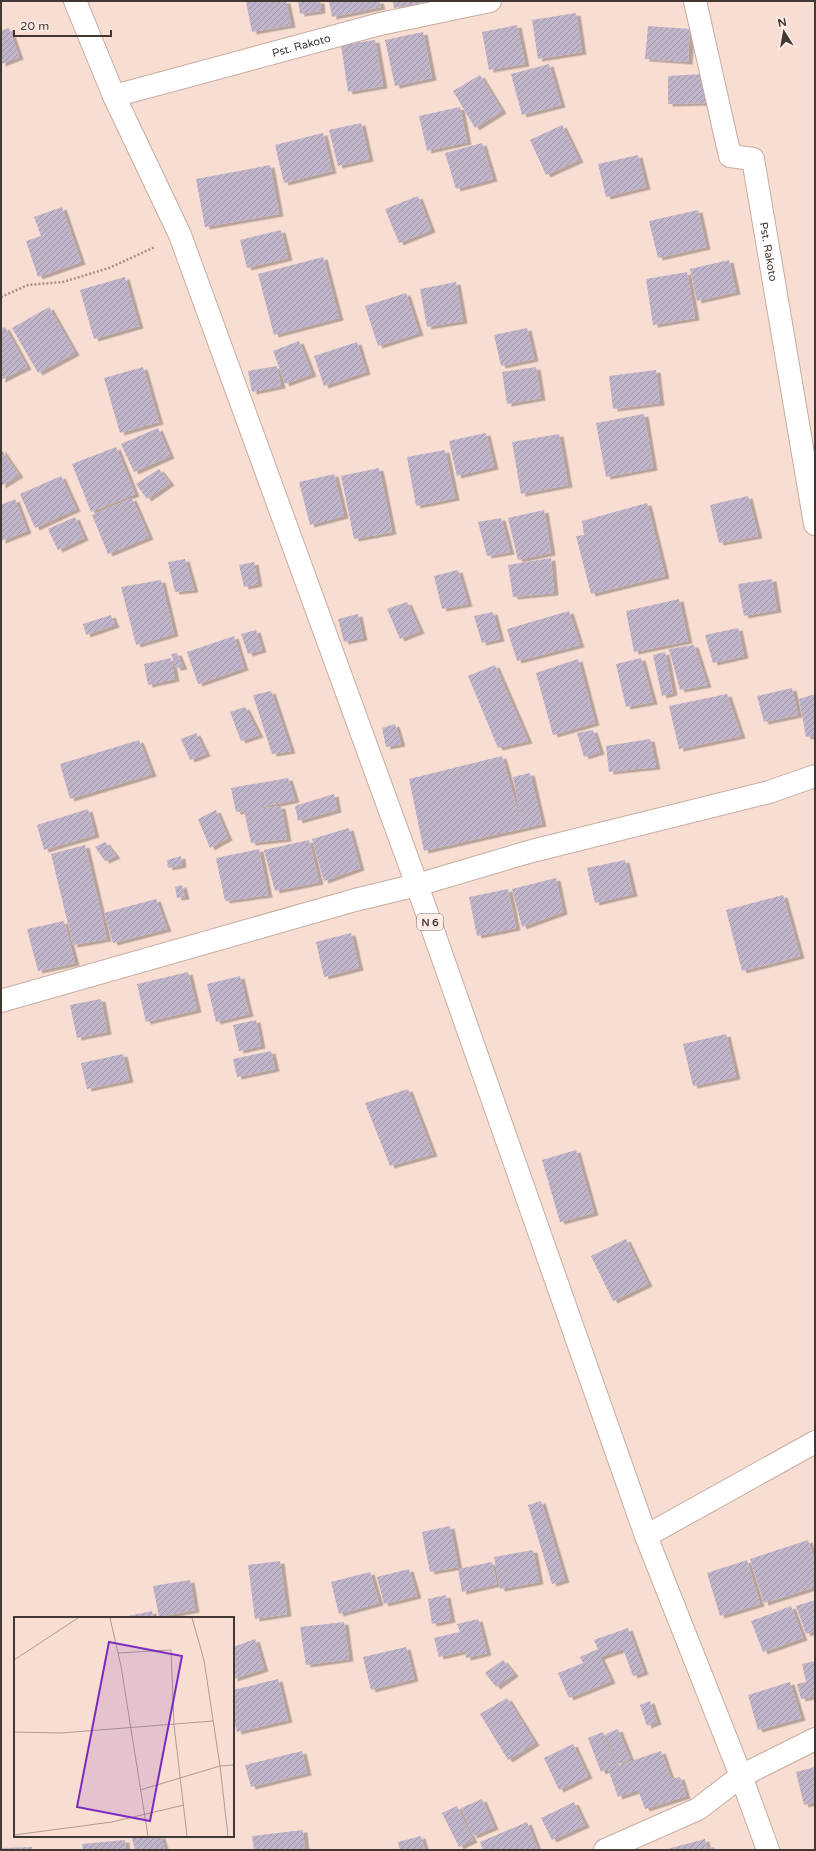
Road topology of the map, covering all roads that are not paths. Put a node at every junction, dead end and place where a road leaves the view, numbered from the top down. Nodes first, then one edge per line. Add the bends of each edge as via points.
1 (74, 1) edge
2 (490, 1) edge
3 (695, 1) edge
4 (114, 96) junction
5 (815, 524) edge
6 (815, 776) edge
7 (417, 885) junction
8 (1, 1001) edge
9 (815, 1442) edge
10 (646, 1536) junction
11 (815, 1739) edge
12 (741, 1776) junction
13 (604, 1850) edge
14 (768, 1850) edge

1 - 4 street, N 6
2 - 4 street, Pst. Rakoto via 380,24
3 - 5 street, Pst. Rakoto via 730,156 753,159
4 - 7 street, N 6 via 180,235
6 - 7 street via 769,792 532,851
7 - 8 street via 355,900
7 - 10 street, N 6
9 - 10 street
10 - 12 street, N 6
11 - 12 street
12 - 13 street via 698,1809
12 - 14 street, N 6

